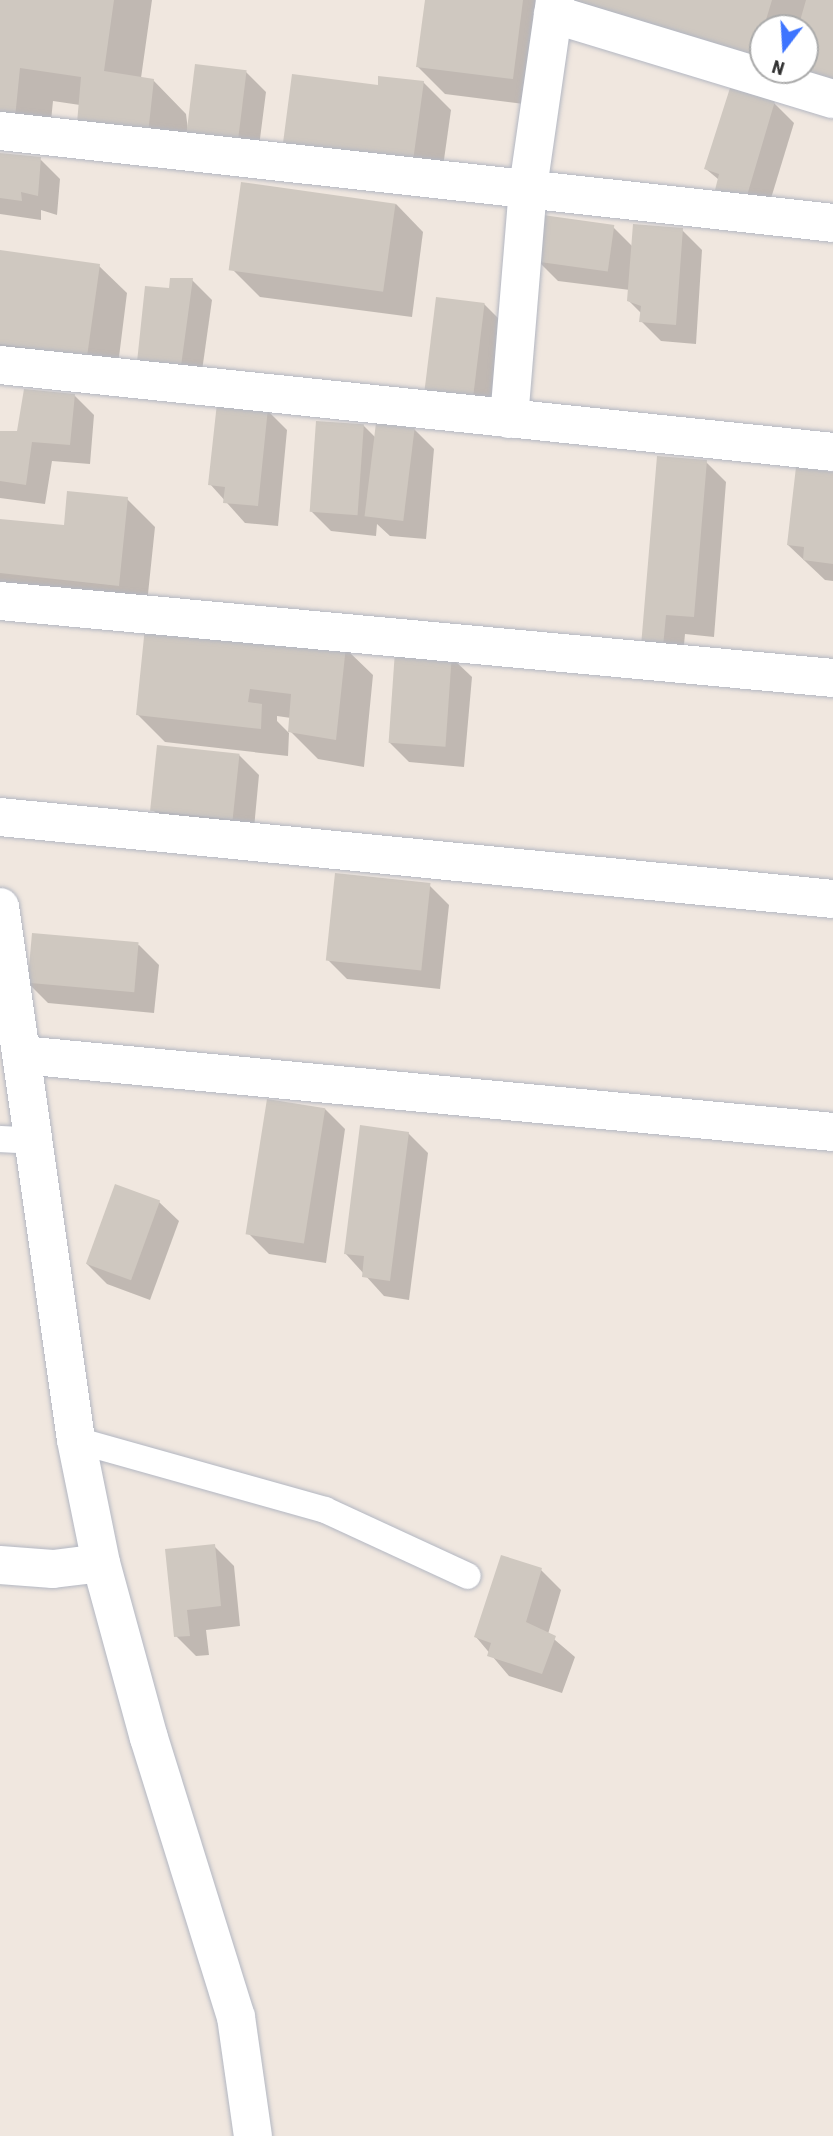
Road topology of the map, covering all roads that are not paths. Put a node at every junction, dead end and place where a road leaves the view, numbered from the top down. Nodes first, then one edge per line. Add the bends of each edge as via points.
1 (554, 7) edge
2 (833, 99) edge
3 (0, 131) edge
4 (528, 188) junction
5 (833, 223) edge
6 (0, 366) edge
7 (509, 419) junction
8 (833, 452) edge
9 (0, 601) edge
10 (833, 678) edge
11 (0, 817) edge
12 (833, 900) edge
13 (0, 907) edge
14 (22, 1055) junction
15 (833, 1132) edge
16 (17, 1140) edge
17 (76, 1440) junction
18 (101, 1563) junction
19 (0, 1565) edge
20 (468, 1576) dead end
21 (253, 2136) edge

1 - 2 street
1 - 4 street
3 - 4 street
4 - 5 street
4 - 7 street
6 - 7 street
7 - 8 street
9 - 10 street
11 - 12 street
13 - 14 street
14 - 15 street
14 - 16 street
16 - 17 street
17 - 18 street
17 - 20 lane via 325,1510
18 - 19 street via 53,1569
18 - 21 street via 149,1738 236,2017

